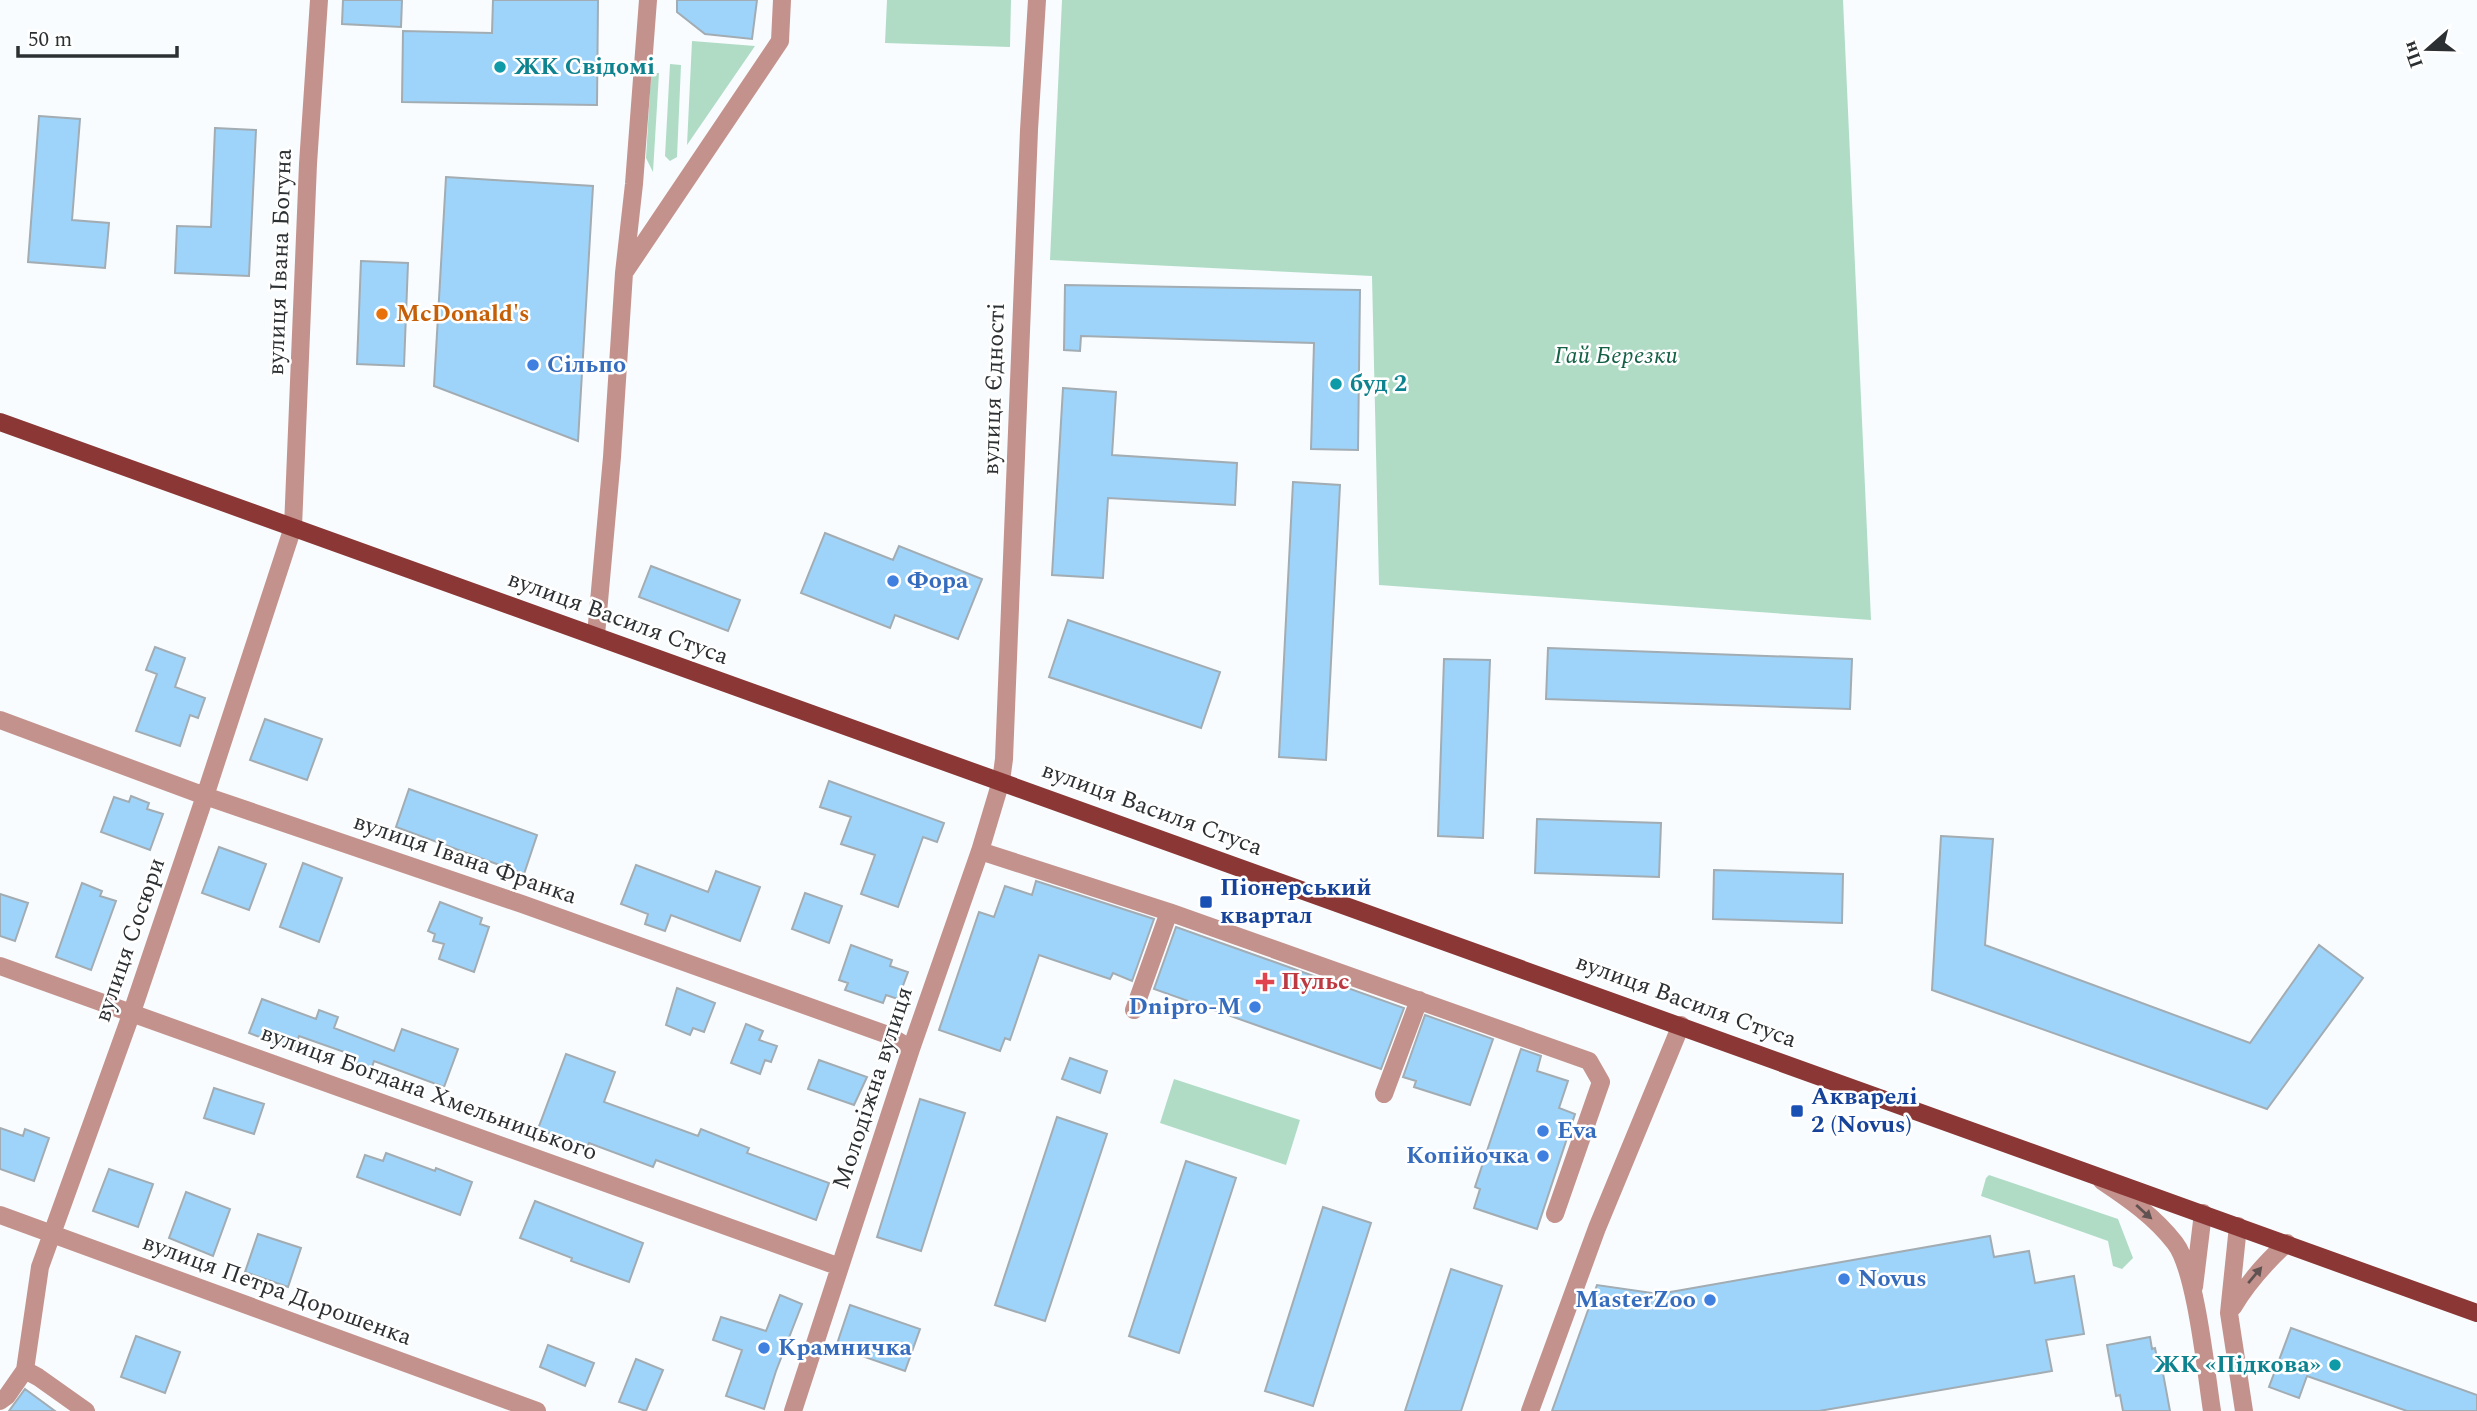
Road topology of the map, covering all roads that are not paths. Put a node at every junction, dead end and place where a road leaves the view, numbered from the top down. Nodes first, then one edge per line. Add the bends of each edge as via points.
1 (318, 0) edge
2 (648, 0) edge
3 (782, 0) edge
4 (1037, 0) edge
5 (624, 273) junction
6 (0, 422) edge
7 (293, 527) junction
8 (596, 635) junction
9 (0, 720) edge
10 (1001, 780) junction
11 (205, 796) junction
12 (979, 851) junction
13 (1169, 912) junction
14 (0, 966) edge
15 (1419, 1000) junction
16 (1134, 1010) dead end
17 (132, 1012) junction
18 (1681, 1025) junction
19 (911, 1049) junction
20 (1384, 1094) dead end
21 (2089, 1172) junction
22 (2203, 1213) junction
23 (1555, 1214) dead end
24 (0, 1215) edge
25 (2238, 1226) junction
26 (51, 1233) junction
27 (2287, 1243) junction
28 (840, 1267) junction
29 (2194, 1294) junction
30 (2229, 1313) junction
31 (2477, 1313) edge
32 (25, 1370) junction
33 (0, 1401) edge
34 (86, 1411) edge
35 (537, 1411) edge
36 (793, 1411) edge
37 (1530, 1411) edge
38 (2212, 1411) edge
39 (2244, 1411) edge

1 - 7 street, вулиця Івана Богуна
2 - 5 street
3 - 5 street via 780,41
4 - 10 street, вулиця Єдності
5 - 8 street
6 - 7 main road, вулиця Василя Стуса
7 - 8 main road, вулиця Василя Стуса
7 - 11 street, вулиця Сосюри
8 - 10 main road, вулиця Василя Стуса
9 - 11 street, вулиця Івана Франка
10 - 12 street, Молодіжна вулиця
10 - 18 main road, вулиця Василя Стуса
11 - 17 street, вулиця Сосюри
11 - 19 street, вулиця Івана Франка via 888,1035
12 - 13 street
12 - 19 street, Молодіжна вулиця
13 - 15 street
13 - 16 street
14 - 17 street, вулиця Богдана Хмельницького
15 - 20 street
15 - 23 street via 1590,1061 1601,1082
17 - 26 street, вулиця Сосюри
17 - 28 street, вулиця Богдана Хмельницького
18 - 21 main road, вулиця Василя Стуса
18 - 37 street via 1597,1228
19 - 28 street, Молодіжна вулиця
21 - 22 main road, вулиця Василя Стуса
21 -> 29 street via 2139,1206 2178,1246
22 - 25 main road, вулиця Василя Стуса
22 - 29 street
24 - 26 street, вулиця Петра Дорошенка
25 - 27 main road, вулиця Василя Стуса
25 - 30 street
26 - 32 street, вулиця Сосюри via 40,1266
26 - 35 street, вулиця Петра Дорошенка
30 -> 27 street via 2246,1285
27 - 31 main road, вулиця Василя Стуса
28 - 36 street, Молодіжна вулиця
29 - 38 street
30 - 39 street
32 - 33 street
32 - 34 street

